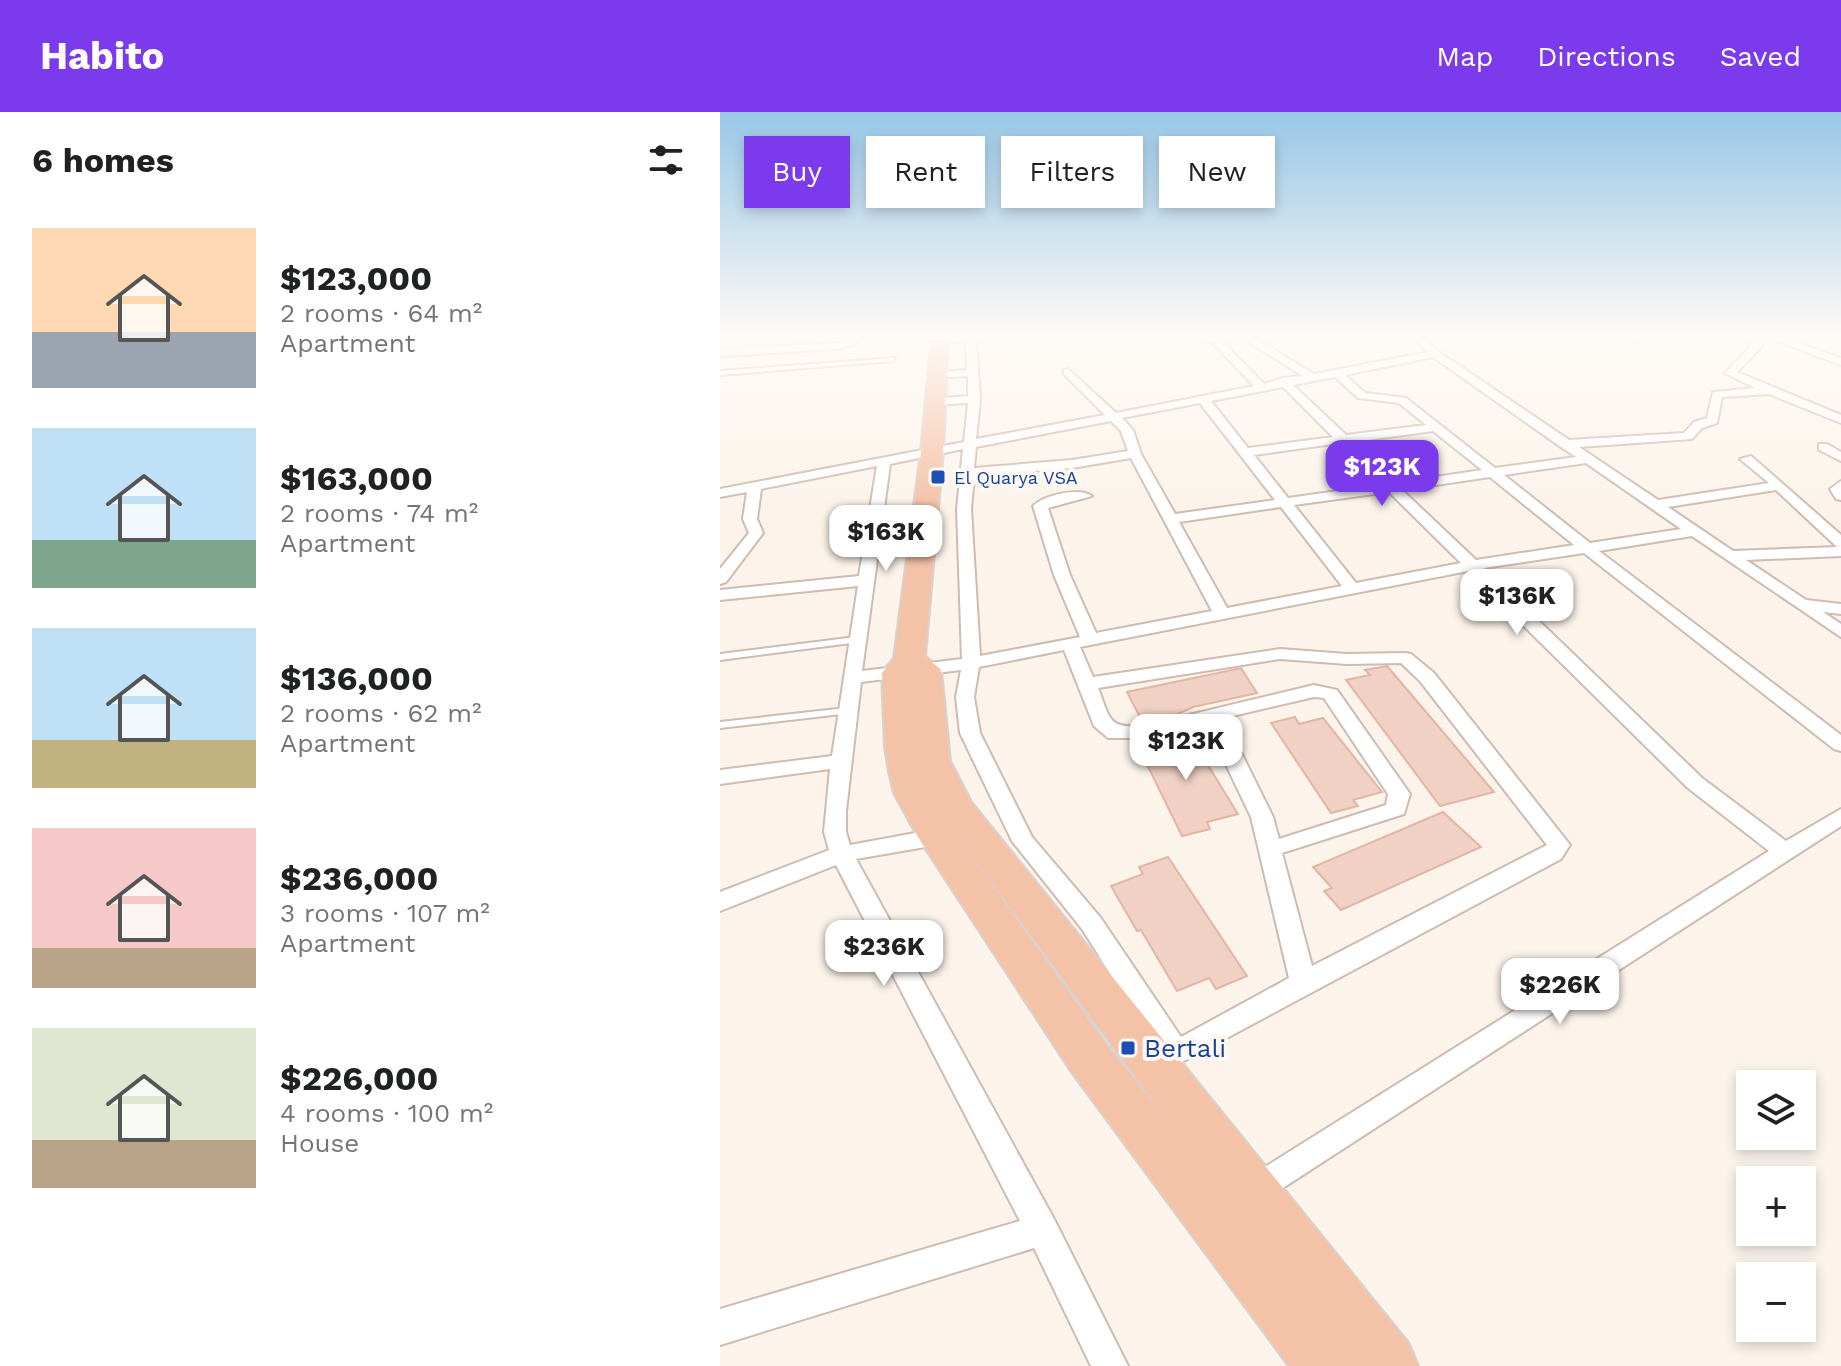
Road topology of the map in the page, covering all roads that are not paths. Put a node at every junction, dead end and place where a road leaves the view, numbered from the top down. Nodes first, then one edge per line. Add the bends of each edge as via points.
1 (937, 393) edge
2 (974, 393) edge
3 (1090, 393) edge
4 (1231, 393) edge
5 (1295, 393) edge
6 (1358, 393) edge
7 (1491, 393) edge
8 (1743, 393) edge
9 (1774, 393) edge
10 (974, 399) junction
11 (1203, 399) junction
12 (934, 402) junction
13 (1116, 417) junction
14 (1841, 419) edge
15 (1437, 427) junction
16 (1344, 440) junction
17 (1565, 444) junction
18 (970, 447) junction
19 (1823, 447) dead end
20 (932, 452) junction
21 (1245, 452) junction
22 (1135, 454) junction
23 (1841, 457) edge
24 (1587, 459) junction
25 (1746, 459) dead end
26 (884, 462) junction
27 (967, 473) junction
28 (1495, 473) junction
29 (1841, 485) edge
30 (1779, 486) junction
31 (754, 487) junction
32 (1393, 487) junction
33 (720, 493) edge
34 (1085, 496) dead end
35 (1841, 496) edge
36 (1284, 502) junction
37 (1654, 505) junction
38 (1171, 519) junction
39 (1692, 532) junction
40 (1841, 543) edge
41 (1589, 548) junction
42 (1841, 551) edge
43 (1728, 556) junction
44 (1474, 565) junction
45 (720, 579) edge
46 (865, 580) junction
47 (1352, 588) junction
48 (720, 595) edge
49 (1799, 604) junction
50 (1841, 609) edge
51 (1221, 612) junction
52 (1841, 632) edge
53 (856, 640) junction
54 (1079, 640) junction
55 (720, 657) edge
56 (971, 663) junction
57 (911, 668) junction
58 (852, 678) junction
59 (1087, 684) junction
60 (847, 711) junction
61 (1212, 714) junction
62 (720, 725) edge
63 (1841, 745) edge
64 (841, 761) junction
65 (720, 777) edge
66 (1841, 816) edge
67 (937, 837) junction
68 (1271, 849) junction
69 (1785, 852) junction
70 (842, 854) junction
71 (720, 902) edge
72 (1303, 983) junction
73 (1165, 1059) junction
74 (1252, 1193) junction
75 (1042, 1230) junction
76 (720, 1327) edge
77 (1110, 1366) edge
78 (1327, 1366) edge
79 (1387, 1366) edge

1 - 12 highway
2 - 10 street
3 - 13 street
4 - 11 street
5 - 16 street
6 - 15 street via 1401,399
7 - 17 street
8 - 17 street via 1717,394 1713,420 1682,438
9 - 14 street
10 - 12 street
10 - 18 street
11 - 13 street
11 - 21 street
12 - 20 highway
13 - 18 street
13 - 22 street
15 - 16 street
15 - 28 street
16 - 21 street
16 - 32 street
17 - 24 street
18 - 20 street
18 - 27 street
19 - 23 street
20 - 26 street
20 - 57 highway
21 - 36 street
22 - 27 street
22 - 38 street
24 - 28 street
24 - 37 street
25 - 30 street
26 - 31 street
26 - 46 street
27 - 56 street
28 - 32 street
28 - 41 street
29 - 35 street
30 - 37 street
30 - 40 street
31 - 33 street
31 - 45 street via 750,519 756,533
32 - 36 street
32 - 44 street
34 - 54 street via 1040,506
36 - 38 street
36 - 47 street
37 - 39 street
38 - 51 street
39 - 41 street
39 - 43 street
41 - 44 street
41 - 63 street
42 - 43 street
43 - 49 street
44 - 47 street
44 - 69 street via 1695,783
46 - 48 street
46 - 53 street
47 - 51 street
49 - 50 street
49 - 52 street
51 - 54 street
53 - 55 lane
53 - 58 street
54 - 56 street
54 - 59 street
56 - 57 street
56 - 73 street via 965,697 970,733 1023,841 1091,923
57 - 58 street
57 - 67 highway via 902,747 912,793
57 - 73 highway via 933,761 955,807
58 - 60 street
59 - 61 street via 1104,726 1115,734
59 - 72 street via 1280,654 1405,658 1427,677 1559,845 1553,853
60 - 62 lane
60 - 64 street
61 - 68 street via 1262,817
61 - 68 street via 1326,692 1399,794 1396,809
64 - 65 street
64 - 70 street via 835,832
66 - 69 street
67 - 70 street
67 - 78 highway via 1088,1057
68 - 72 street
69 - 74 street
70 - 71 street
70 - 75 street
72 - 73 street
73 - 74 highway
74 - 79 highway
75 - 76 street
75 - 77 street

